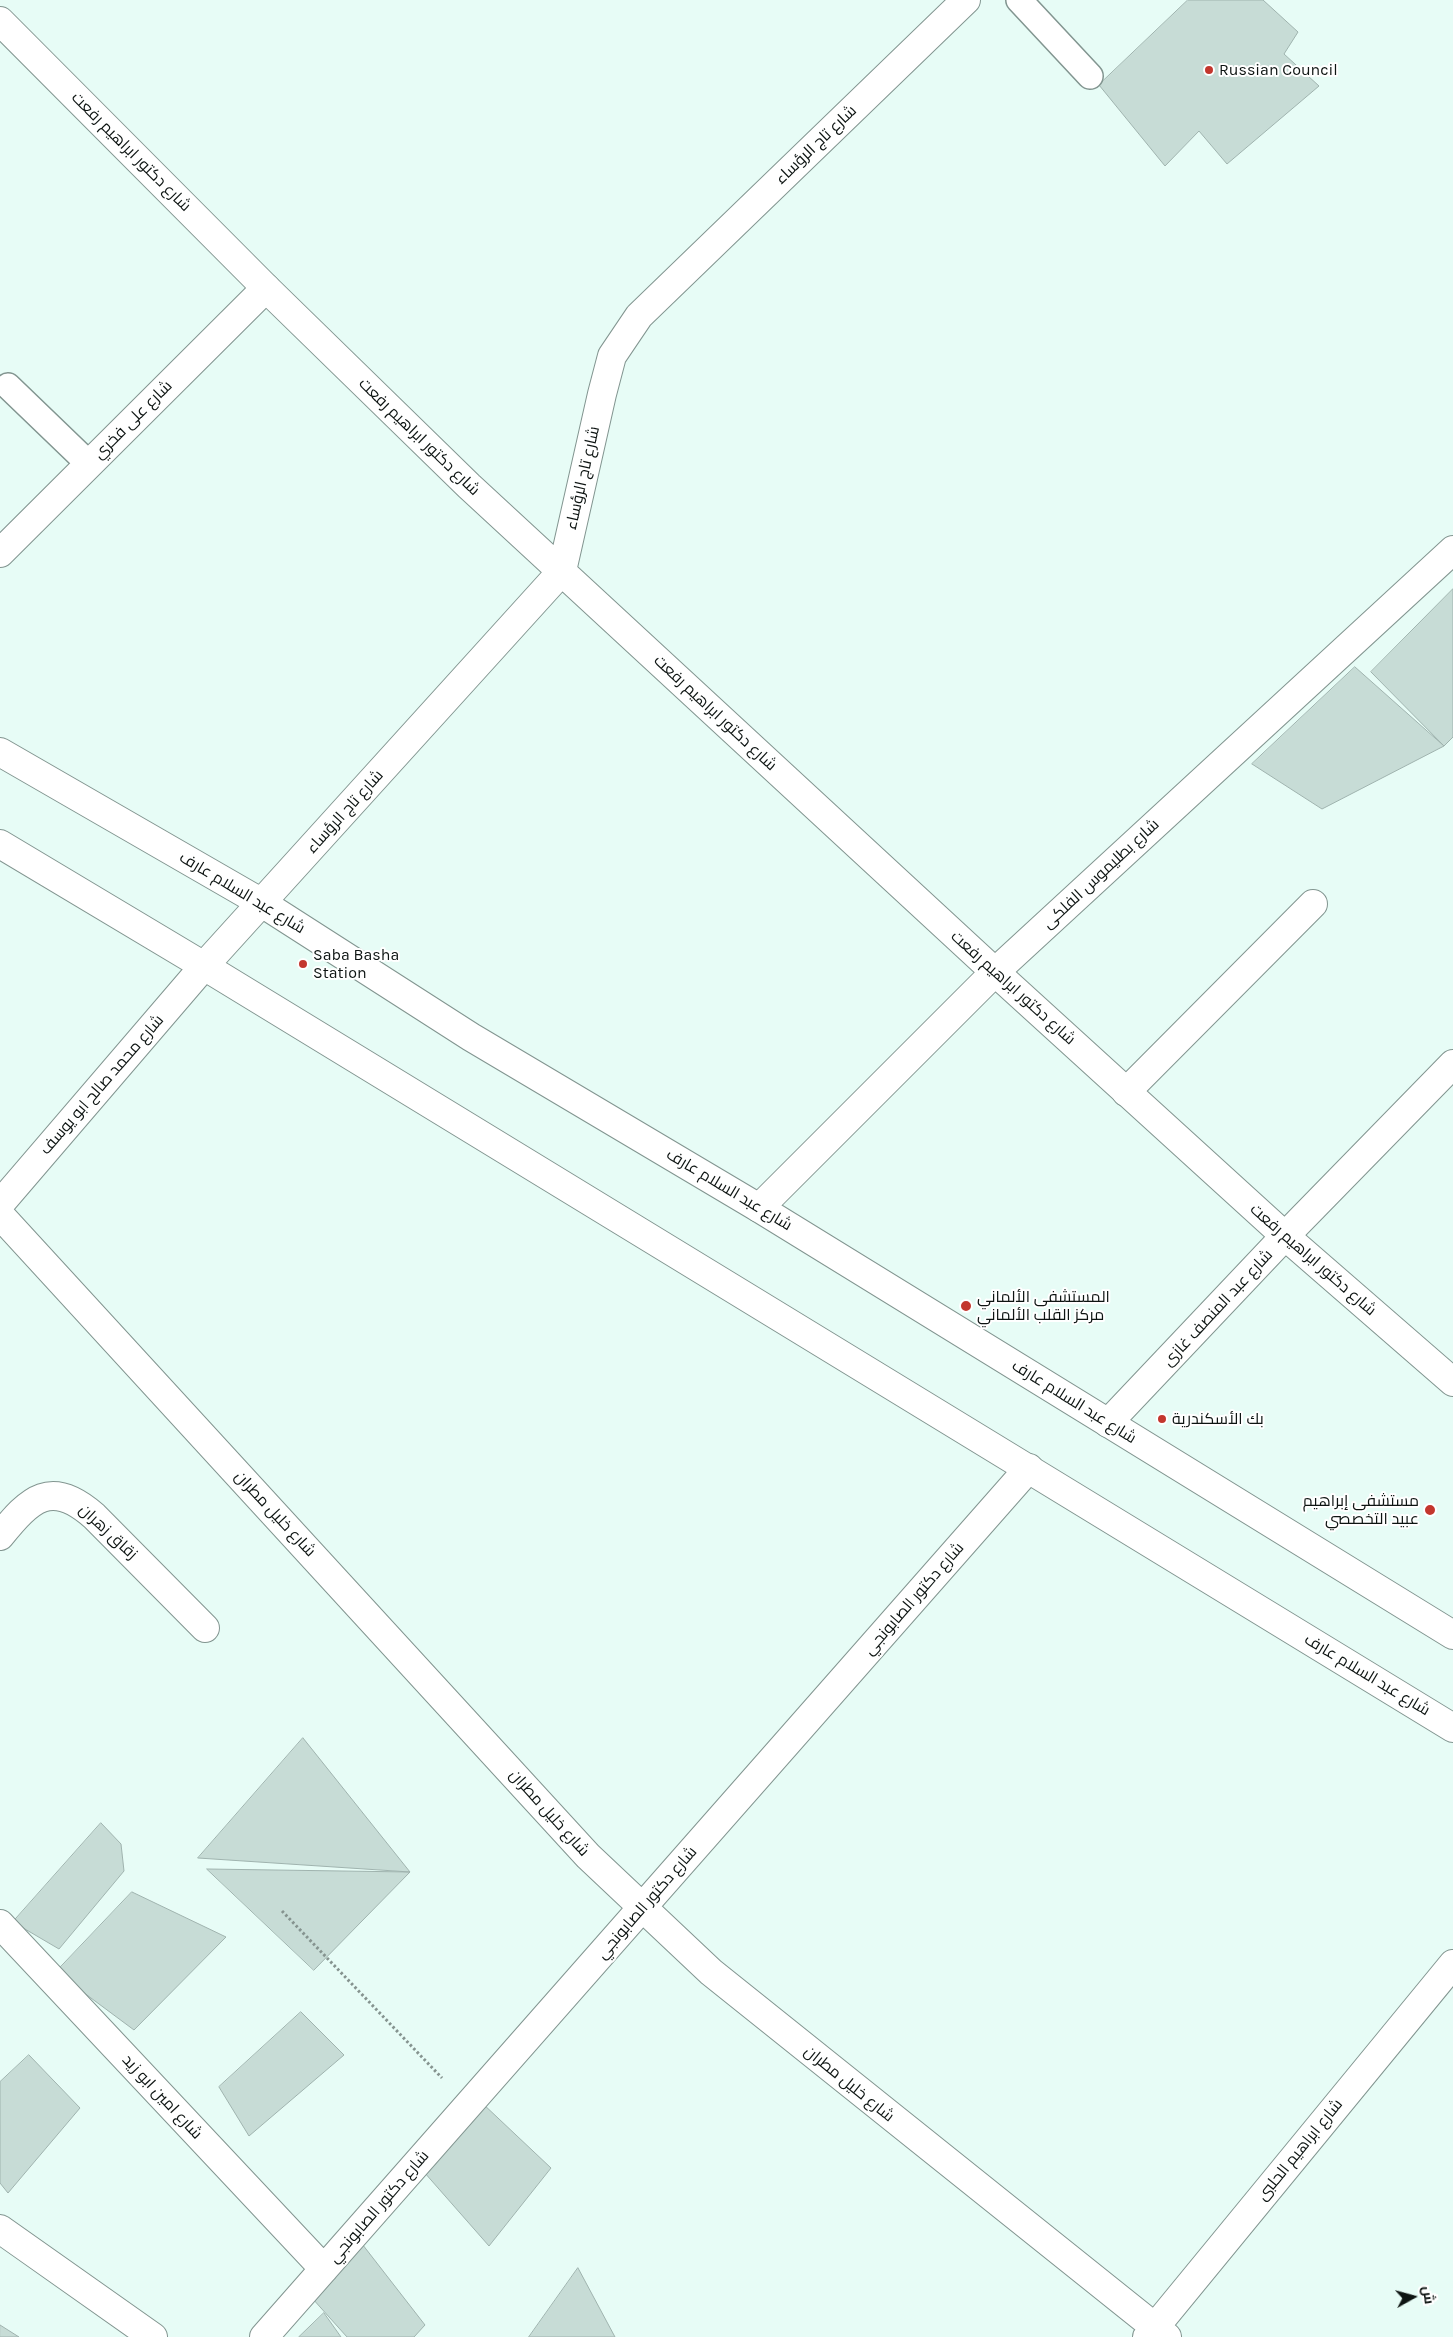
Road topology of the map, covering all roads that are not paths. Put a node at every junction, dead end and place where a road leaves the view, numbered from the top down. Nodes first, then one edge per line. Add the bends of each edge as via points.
1 (966, 0) edge
2 (1019, 0) edge
3 (0, 21) edge
4 (1090, 76) dead end
5 (266, 288) junction
6 (8, 386) dead end
7 (89, 464) junction
8 (1453, 550) edge
9 (0, 552) edge
10 (562, 571) junction
11 (0, 752) edge
12 (0, 844) edge
13 (262, 904) junction
14 (1313, 904) dead end
15 (204, 966) junction
16 (995, 972) junction
17 (1453, 1064) edge
18 (1126, 1092) junction
19 (0, 1204) edge
20 (759, 1208) junction
21 (0, 1215) edge
22 (1285, 1236) junction
23 (1453, 1382) edge
24 (1108, 1423) junction
25 (1029, 1468) junction
26 (0, 1536) edge
27 (205, 1628) dead end
28 (1453, 1635) edge
29 (1453, 1728) edge
30 (642, 1908) junction
31 (0, 1924) edge
32 (1453, 1964) edge
33 (0, 2229) edge
34 (324, 2269) junction
35 (1157, 2334) edge
36 (153, 2337) edge
37 (264, 2337) edge

1 - 10 street, شارع تاج الرؤساء via 638,316 612,356
2 - 4 lane
3 - 5 street, شارع دكتور ابراهيم رفعت
5 - 7 street, شارع على فخري
5 - 10 street, شارع دكتور ابراهيم رفعت via 462,479
6 - 7 lane
7 - 9 street, شارع على فخري
8 - 16 street, شارع بطليموس الفلكى
10 - 13 street, شارع تاج الرؤساء
10 - 16 street, شارع دكتور ابراهيم رفعت
11 - 13 street, شارع عبد السلام عارف
12 - 15 street, شارع عبد السلام عارف
13 - 15 street, شارع تاج الرؤساء
13 - 20 street, شارع عبد السلام عارف via 471,1037
14 - 18 street
15 - 19 street, شارع محمد صالح ابو يوسف
15 - 25 street, شارع عبد السلام عارف
16 - 18 street, شارع دكتور ابراهيم رفعت
16 - 20 street, شارع بطليموس الفلكى
17 - 22 street, شارع عبد المنصف غازى
18 - 22 street, شارع دكتور ابراهيم رفعت
20 - 24 street, شارع عبد السلام عارف
21 - 30 street, شارع خليل مطران via 588,1856
22 - 23 street, شارع دكتور ابراهيم رفعت
22 - 24 street, شارع عبد المنصف غازى
24 - 28 street, شارع عبد السلام عارف
25 - 29 street, شارع عبد السلام عارف
25 - 30 street, شارع دكتور الصابونجي
26 - 27 street, زقاق زهران via 31,1502 43,1497 70,1499 94,1516
30 - 34 street, شارع دكتور الصابونجي
30 - 35 street, شارع خليل مطران via 726,1984
31 - 34 street, شارع امين ابو زيد
32 - 35 street, شارع ابراهيم الحلبى
33 - 36 street
34 - 37 street, شارع دكتور الصابونجي

